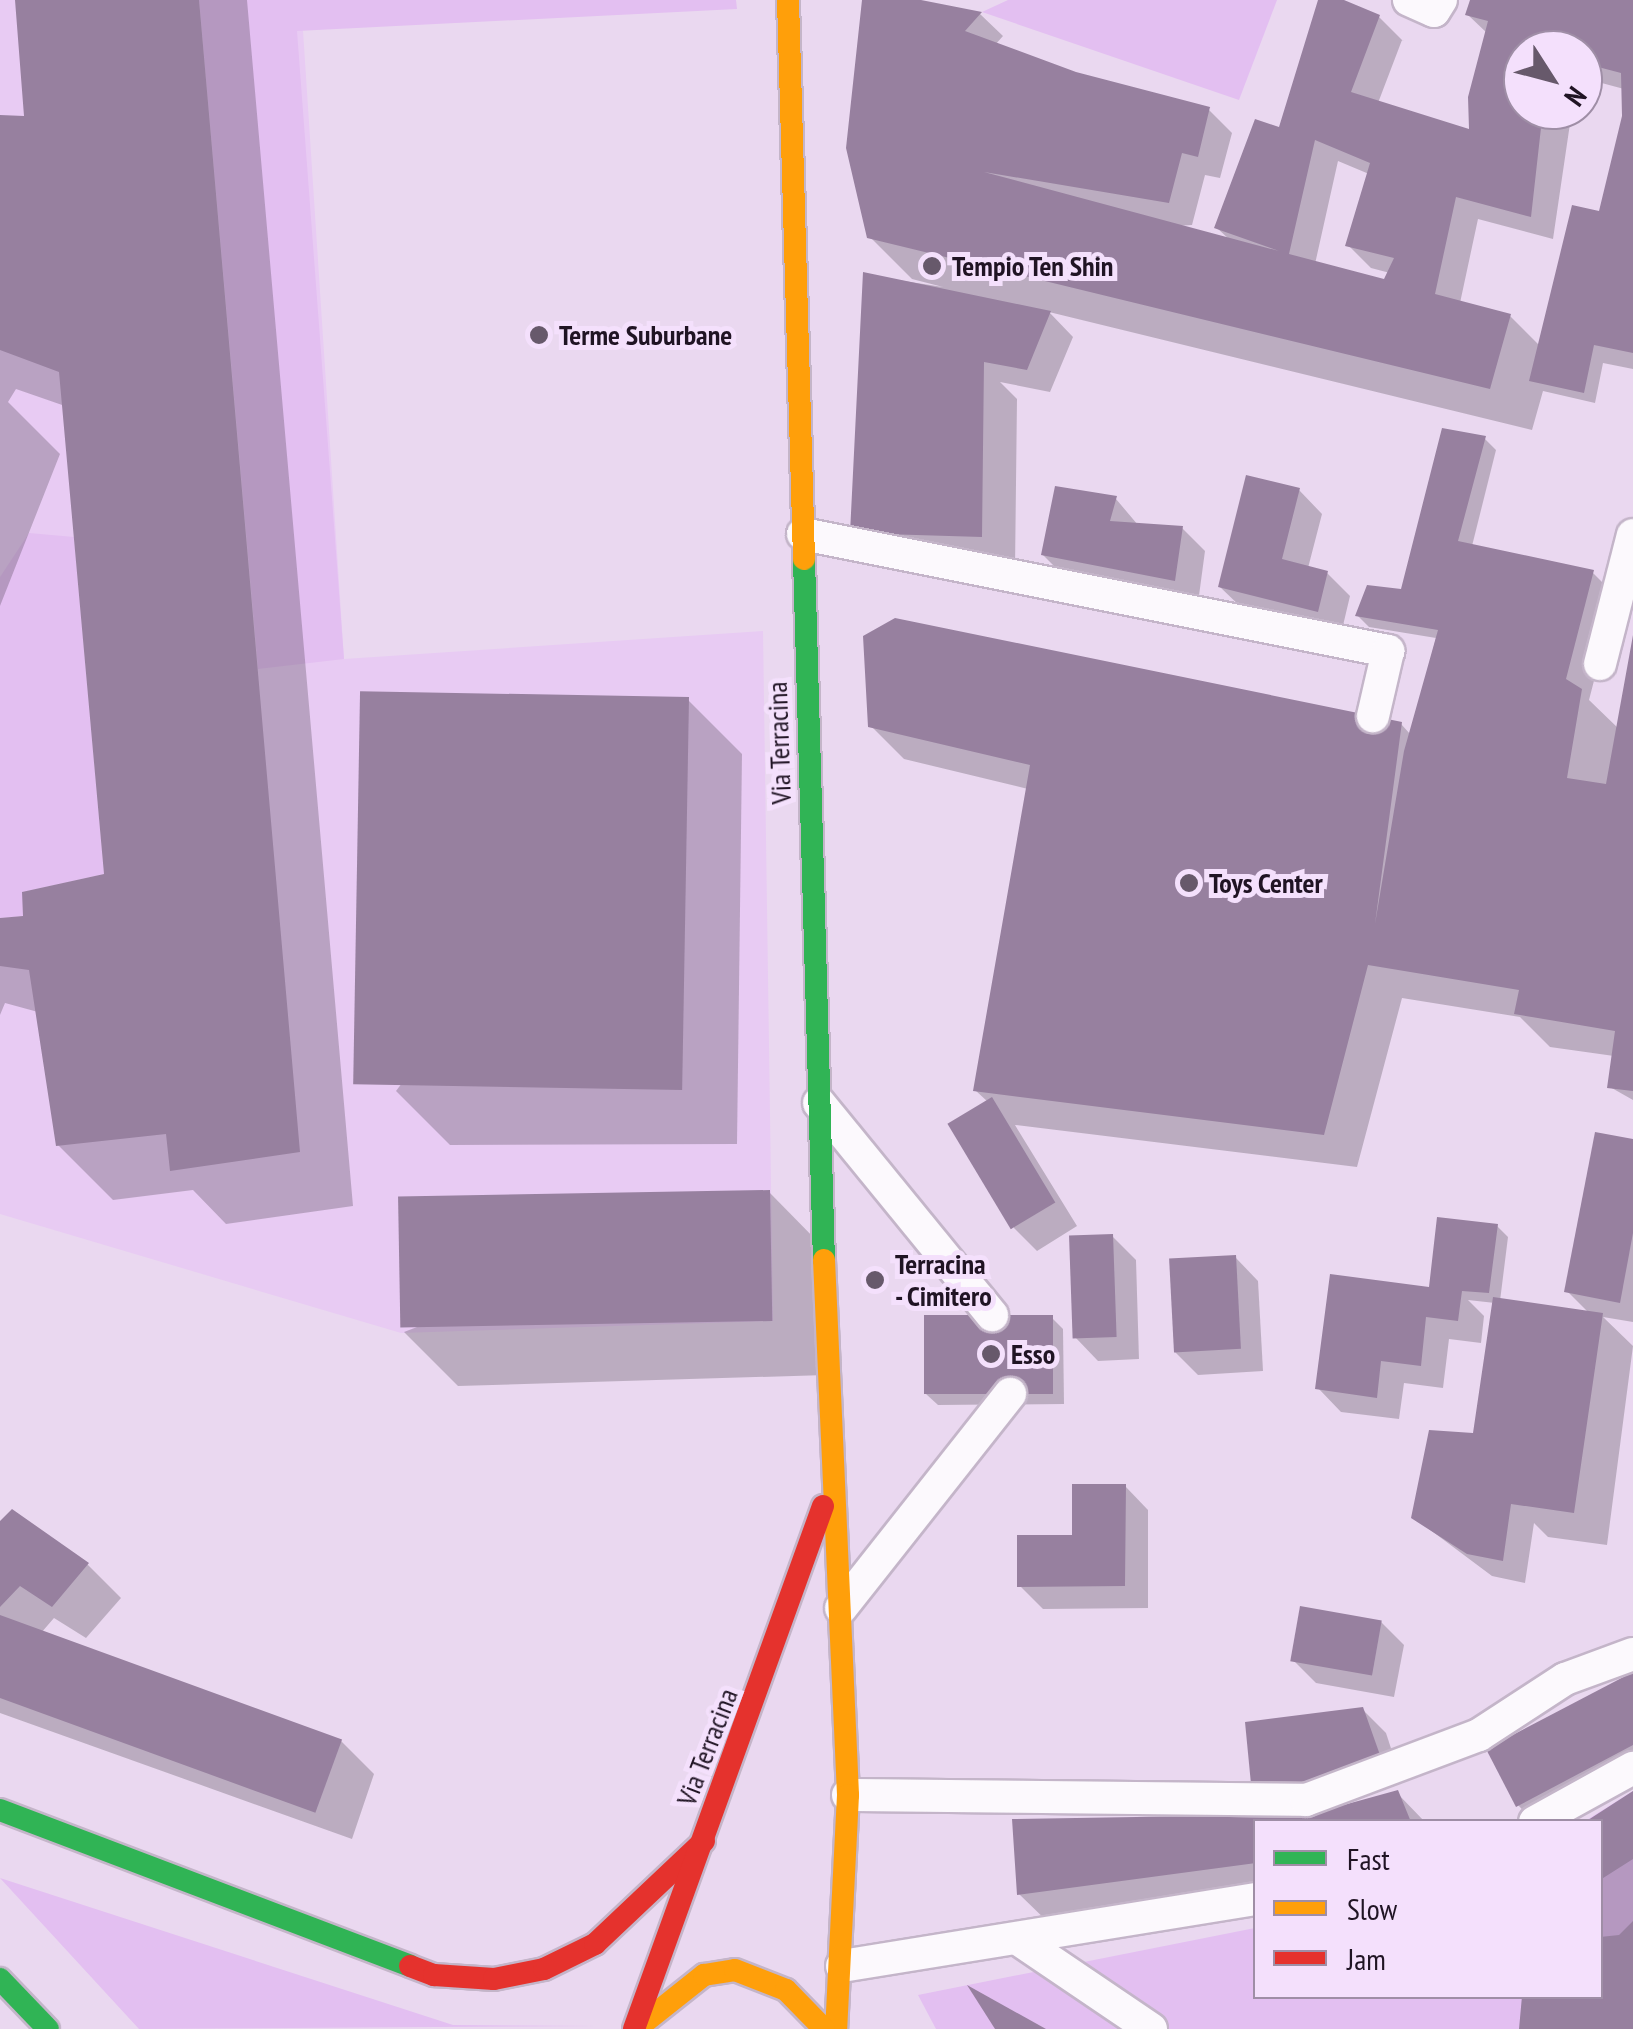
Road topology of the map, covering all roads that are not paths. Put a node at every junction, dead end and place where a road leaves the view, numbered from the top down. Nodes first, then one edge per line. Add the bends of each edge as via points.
1 (788, 0) edge
2 (1409, 0) edge
3 (1441, 0) edge
4 (804, 534) junction
5 (1633, 535) edge
6 (1600, 664) dead end
7 (1373, 716) dead end
8 (820, 1103) junction
9 (992, 1316) dead end
10 (1010, 1394) dead end
11 (830, 1484) junction
12 (840, 1608) junction
13 (1633, 1654) edge
14 (1633, 1768) edge
15 (848, 1795) junction
16 (0, 1810) edge
17 (1540, 1819) edge
18 (704, 1841) junction
19 (1253, 1899) edge
20 (1022, 1941) junction
21 (842, 1966) junction
22 (0, 1979) edge
23 (48, 2029) edge
24 (635, 2029) edge
25 (824, 2029) edge
26 (836, 2029) edge
27 (1152, 2029) edge

1 - 4 main road, Via Terracina
2 - 3 lane via 1434,11
4 - 7 lane via 1388,650
4 - 8 main road, Via Terracina
5 - 6 lane
8 - 9 lane
8 - 11 main road, Via Terracina
10 - 12 lane
11 - 12 main road, Via Terracina
11 - 18 main road, Via Terracina
12 - 15 main road, Via Terracina
13 - 15 lane via 1566,1679 1479,1735 1306,1800
14 - 17 lane
15 - 21 main road, Via Terracina
16 - 18 main road via 434,1976 494,1979 544,1969 595,1944
18 - 24 main road, Via Terracina
19 - 20 lane
20 - 21 lane
20 - 27 lane
21 - 26 main road, Via Terracina
22 - 23 main road
24 - 25 main road via 704,1975 735,1970 786,1990

